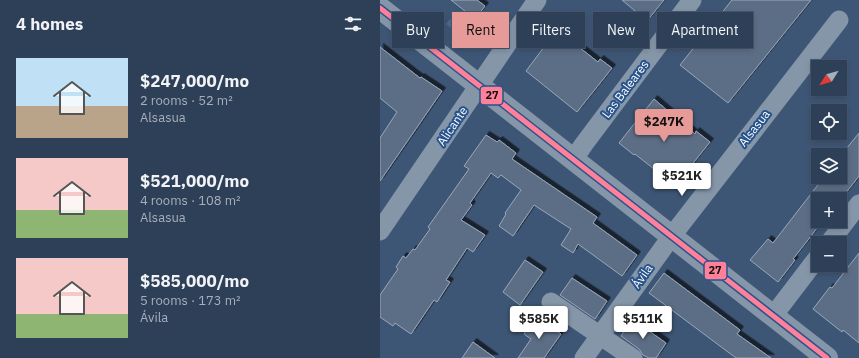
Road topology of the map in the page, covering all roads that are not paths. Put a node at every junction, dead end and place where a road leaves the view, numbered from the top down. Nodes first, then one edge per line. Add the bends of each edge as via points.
1 (538, 0) edge
2 (692, 0) edge
3 (380, 8) edge
4 (839, 20) dead end
5 (478, 86) junction
6 (574, 160) junction
7 (859, 204) edge
8 (380, 231) edge
9 (834, 236) edge
10 (671, 237) junction
11 (811, 266) edge
12 (551, 302) dead end
13 (773, 316) junction
14 (600, 336) junction
15 (584, 358) edge
16 (633, 358) edge
17 (826, 358) edge

1 - 5 street, Alicante
2 - 6 street, Las Baleares
3 - 5 street
4 - 10 street, Alsasua
5 - 6 street
5 - 8 street, Alicante
6 - 10 street
7 - 9 street
10 - 13 street
10 - 14 street, Ávila
11 - 13 street
12 - 14 street
13 - 17 street
14 - 15 street, Ávila
14 - 16 street

